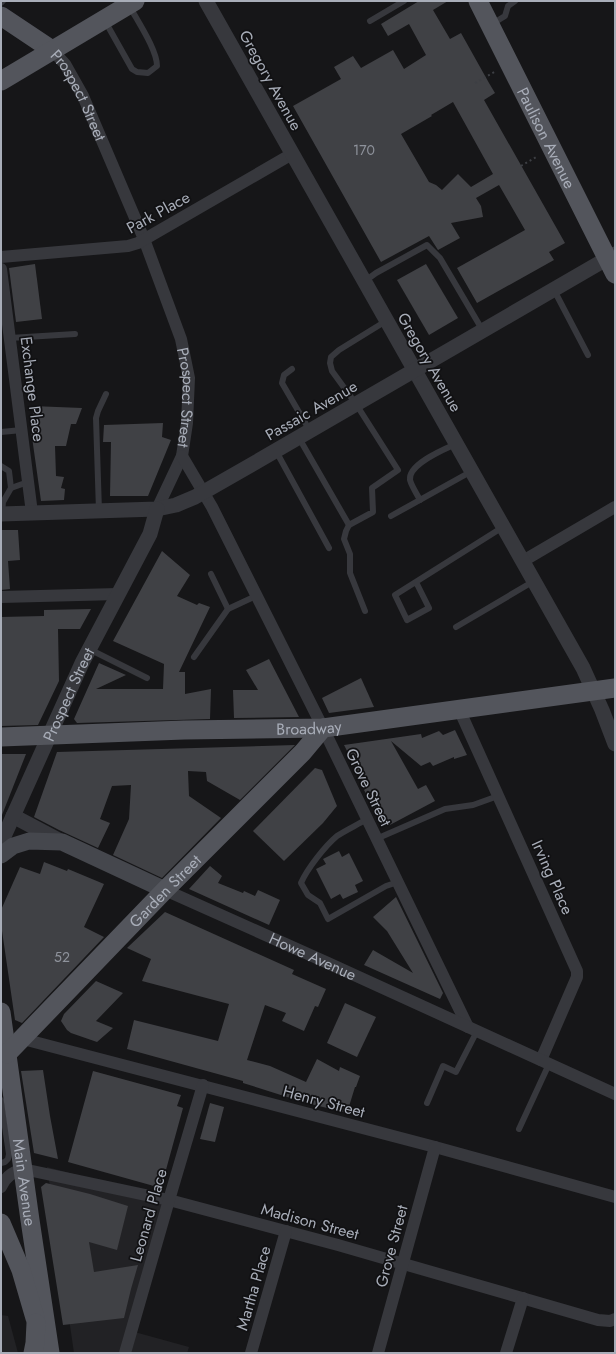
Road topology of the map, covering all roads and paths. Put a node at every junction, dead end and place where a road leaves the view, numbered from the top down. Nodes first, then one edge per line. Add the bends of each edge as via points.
1 (206, 1) edge
2 (404, 1) edge
3 (478, 1) edge
4 (515, 1) edge
5 (132, 3) edge
6 (1, 16) edge
7 (104, 19) junction
8 (370, 21) dead end
9 (491, 24) junction
10 (52, 50) junction
11 (496, 71) dead end
12 (1, 81) edge
13 (475, 83) dead end
14 (292, 154) junction
15 (538, 156) dead end
16 (521, 166) dead end
17 (144, 239) junction
18 (1, 257) edge
19 (612, 262) edge
20 (1, 269) edge
21 (364, 282) junction
22 (554, 290) junction
23 (386, 320) junction
24 (483, 331) junction
25 (75, 334) dead end
26 (10, 338) junction
27 (588, 355) dead end
28 (292, 368) dead end
29 (414, 371) junction
30 (106, 394) dead end
31 (356, 404) junction
32 (22, 430) junction
33 (1, 432) edge
34 (304, 434) junction
35 (456, 444) junction
36 (276, 451) junction
37 (182, 456) junction
38 (1, 466) edge
39 (472, 471) junction
40 (28, 482) junction
41 (11, 488) junction
42 (203, 492) junction
43 (420, 500) junction
44 (615, 507) edge
45 (157, 509) junction
46 (99, 510) junction
47 (32, 512) junction
48 (2, 514) edge
49 (391, 516) dead end
50 (349, 524) junction
51 (503, 527) junction
52 (329, 548) dead end
53 (523, 561) junction
54 (211, 574) dead end
55 (534, 581) junction
56 (416, 582) junction
57 (118, 594) junction
58 (256, 596) junction
59 (1, 597) edge
60 (228, 609) junction
61 (366, 611) dead end
62 (456, 627) dead end
63 (89, 649) junction
64 (194, 657) dead end
65 (147, 678) dead end
66 (615, 688) edge
67 (594, 691) junction
68 (459, 709) junction
69 (323, 728) junction
70 (49, 735) junction
71 (1, 737) edge
72 (614, 739) edge
73 (498, 796) junction
74 (13, 816) junction
75 (367, 819) junction
76 (376, 838) junction
77 (1, 842) edge
78 (62, 842) junction
79 (1, 855) edge
80 (398, 882) junction
81 (165, 890) junction
82 (1, 1012) edge
83 (472, 1029) junction
84 (23, 1039) junction
85 (4, 1055) edge
86 (545, 1062) junction
87 (203, 1085) junction
88 (615, 1094) edge
89 (1, 1100) edge
90 (427, 1103) dead end
91 (519, 1130) dead end
92 (435, 1147) junction
93 (1, 1162) edge
94 (23, 1169) junction
95 (1, 1187) edge
96 (615, 1197) edge
97 (169, 1200) junction
98 (1, 1223) edge
99 (286, 1231) junction
100 (403, 1263) junction
101 (523, 1298) junction
102 (615, 1320) edge
103 (36, 1322) junction
104 (33, 1353) edge
105 (44, 1353) edge
106 (50, 1353) edge
107 (125, 1353) edge
108 (251, 1353) edge
109 (378, 1353) edge
110 (506, 1353) edge

1 - 14 street, Gregory Avenue
2 - 8 lane
3 - 9 main road, Paulison Avenue
4 - 9 lane via 508,6 505,16
5 - 7 main road
5 - 7 lane via 157,60 157,66 148,73 132,69
6 - 10 main road, Prospect Street
7 - 10 main road
9 - 19 main road, Paulison Avenue
10 - 12 main road
10 - 17 street, Prospect Street via 65,64 83,96
11 - 13 path
14 - 17 street, Park Place
14 - 21 street, Gregory Avenue
15 - 16 path
17 - 18 street, Park Place via 128,246
17 - 37 street, Prospect Street via 181,339 189,378 187,423
19 - 22 street, Passaic Avenue
20 - 26 street, Exchange Place
21 - 23 street, Gregory Avenue
21 - 24 lane via 426,245 440,258
22 - 24 street, Passaic Avenue
22 - 27 lane
23 - 29 street, Gregory Avenue
23 - 31 lane via 331,357 332,371
24 - 29 street, Passaic Avenue
25 - 26 lane
26 - 32 street, Exchange Place
28 - 34 lane via 284,375 282,383
29 - 31 street, Passaic Avenue
29 - 35 street, Gregory Avenue
30 - 46 lane via 96,418
31 - 34 street, Passaic Avenue
31 - 50 lane via 398,470 372,488 372,512
32 - 33 lane
32 - 40 street, Exchange Place
34 - 36 street, Passaic Avenue
34 - 50 lane
35 - 39 street, Gregory Avenue
35 - 43 lane via 414,469 410,480
36 - 42 street, Passaic Avenue
36 - 52 lane
37 - 42 street, Grove Street
37 - 45 street, Prospect Street
38 - 41 lane via 9,471
39 - 43 lane
39 - 51 street, Gregory Avenue
40 - 41 lane
40 - 47 street, Exchange Place
41 - 48 lane via 4,502
42 - 45 street, Passaic Avenue via 176,505
42 - 58 street, Grove Street
43 - 49 lane
44 - 53 street
45 - 46 street, Passaic Avenue
45 - 57 street, Prospect Street via 150,534
46 - 47 street, Passaic Avenue
47 - 48 street, Passaic Avenue
50 - 61 lane via 344,539 350,554 350,573
51 - 53 street, Gregory Avenue
51 - 56 lane
53 - 55 street, Gregory Avenue
54 - 60 lane
55 - 62 lane
55 - 67 street, Gregory Avenue
56 - 56 lane via 395,595 407,620 429,608
57 - 59 street
57 - 63 street, Prospect Street
58 - 60 lane
58 - 69 street, Grove Street
60 - 64 lane
63 - 65 lane
63 - 70 street, Prospect Street
66 - 67 main road, Broadway
67 - 68 main road, Broadway
67 - 72 street, Gregory Avenue
68 - 69 main road, Broadway
68 - 73 street, Irving Place
69 - 70 main road, Broadway
69 - 75 street, Grove Street
69 - 81 main road, Garden Street via 303,752
70 - 71 main road, Broadway
70 - 74 street, Prospect Street
73 - 76 lane via 473,805 445,808
73 - 86 street, Irving Place via 577,971
74 - 77 street, Prospect Street
74 - 78 street, Howe Avenue
75 - 76 street, Grove Street
75 - 80 lane via 337,836 301,883 308,895 320,903 328,919 386,886
76 - 80 street, Grove Street
78 - 79 main road via 29,841 12,846
78 - 81 main road, Howe Avenue
80 - 83 street, Grove Street
81 - 83 street, Howe Avenue
81 - 84 main road, Garden Street
82 - 85 main road, Main Avenue
83 - 86 street, Howe Avenue
83 - 90 lane via 456,1072 443,1066
84 - 85 main road, Garden Street
84 - 87 street, Henry Street
85 - 94 main road, Main Avenue
86 - 88 street, Howe Avenue
86 - 91 lane
87 - 92 street, Henry Street
87 - 97 street, Leonard Place
89 - 93 lane via 9,1154 5,1162
92 - 96 street, Henry Street
92 - 100 street, Grove Street
94 - 95 street via 12,1173
94 - 97 street, Madison Street
94 - 106 main road, Main Avenue
97 - 99 street, Madison Street
97 - 107 street, Leonard Place
98 - 103 main road, Main Avenue via 21,1270
99 - 100 street, Madison Street
99 - 108 street, Martha Place
100 - 101 street, Madison Street
100 - 109 street, Grove Street
101 - 102 street, Madison Street via 598,1320
101 - 110 street
103 - 104 main road
103 - 105 main road, Main Avenue

